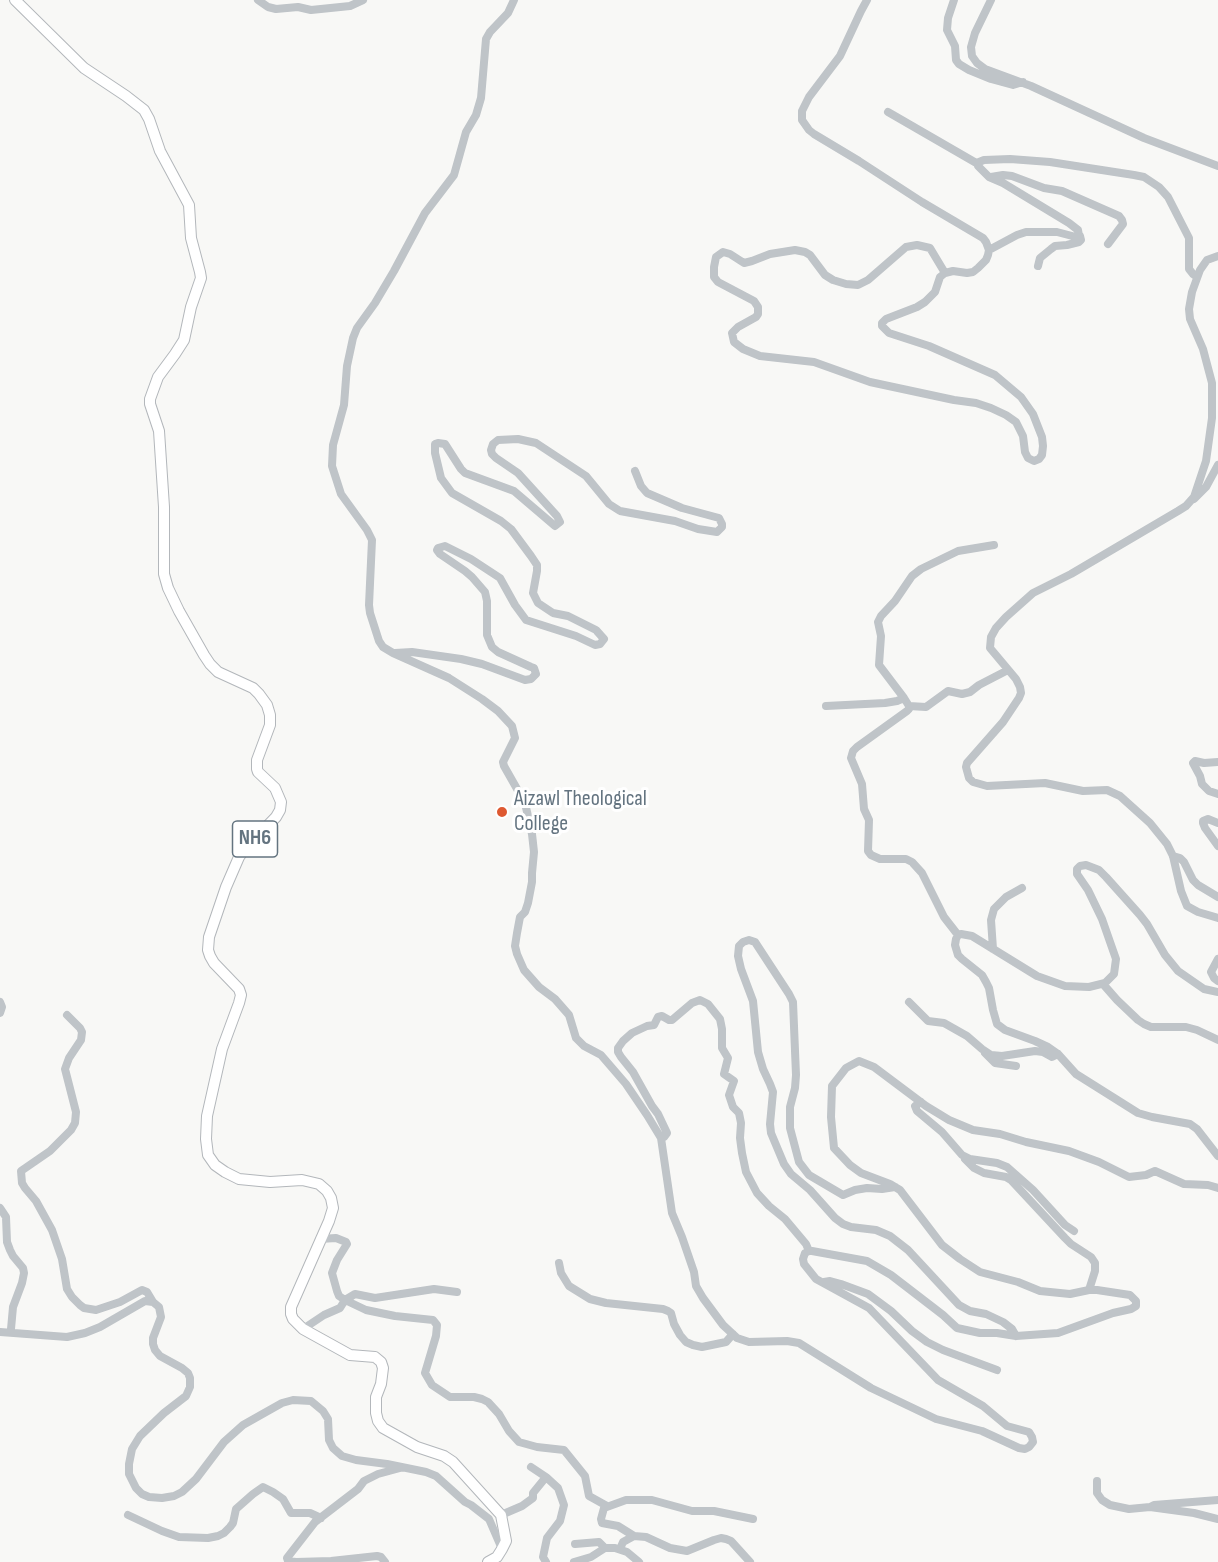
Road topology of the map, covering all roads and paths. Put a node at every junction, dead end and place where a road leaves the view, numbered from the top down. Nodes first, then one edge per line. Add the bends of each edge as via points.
1 (15, 0) edge
2 (258, 0) edge
3 (363, 0) edge
4 (514, 0) edge
5 (867, 0) edge
6 (954, 0) edge
7 (991, 0) edge
8 (1023, 82) junction
9 (888, 112) dead end
10 (978, 164) junction
11 (1218, 166) edge
12 (989, 177) junction
13 (1080, 234) junction
14 (1108, 244) dead end
15 (989, 250) junction
16 (1218, 255) edge
17 (1038, 266) dead end
18 (945, 273) junction
19 (1197, 277) junction
20 (1218, 465) edge
21 (635, 471) dead end
22 (1188, 504) junction
23 (994, 545) dead end
24 (393, 653) junction
25 (1008, 670) junction
26 (904, 698) junction
27 (826, 706) dead end
28 (909, 706) junction
29 (1218, 762) edge
30 (1218, 794) edge
31 (1218, 822) edge
32 (1218, 846) edge
33 (1173, 856) junction
34 (1022, 888) dead end
35 (1218, 897) edge
36 (1218, 918) edge
37 (958, 935) junction
38 (993, 949) junction
39 (1218, 959) edge
40 (1218, 981) edge
41 (1103, 984) junction
42 (1218, 993) edge
43 (0, 1002) edge
44 (909, 1002) dead end
45 (0, 1013) edge
46 (67, 1015) dead end
47 (1218, 1040) edge
48 (982, 1049) junction
49 (1058, 1054) junction
50 (1016, 1066) dead end
51 (921, 1102) junction
52 (661, 1138) junction
53 (962, 1155) junction
54 (1218, 1156) edge
55 (895, 1187) junction
56 (1218, 1188) edge
57 (0, 1208) edge
58 (0, 1224) edge
59 (1074, 1231) dead end
60 (7, 1238) junction
61 (320, 1239) junction
62 (809, 1251) junction
63 (559, 1263) dead end
64 (822, 1283) junction
65 (1089, 1290) junction
66 (457, 1292) dead end
67 (345, 1300) junction
68 (153, 1302) junction
69 (0, 1326) edge
70 (11, 1329) junction
71 (303, 1329) junction
72 (0, 1332) edge
73 (22, 1334) junction
74 (733, 1335) junction
75 (1016, 1336) junction
76 (997, 1370) dead end
77 (402, 1467) junction
78 (531, 1467) dead end
79 (546, 1477) junction
80 (1097, 1481) dead end
81 (1218, 1500) edge
82 (607, 1506) junction
83 (1150, 1507) junction
84 (128, 1515) dead end
85 (501, 1515) junction
86 (321, 1518) junction
87 (753, 1519) dead end
88 (1218, 1519) edge
89 (633, 1536) junction
90 (575, 1544) dead end
91 (605, 1548) junction
92 (620, 1549) junction
93 (502, 1550) junction
94 (385, 1562) edge
95 (488, 1562) edge
96 (546, 1562) edge
97 (574, 1562) edge
98 (639, 1562) edge
99 (750, 1562) edge

1 - 61 highway, NH6 via 84,68 144,110 189,206 191,238 201,278 183,340 158,377 150,399 159,431 164,574 179,611 210,664 218,672 253,688 267,705 270,725 257,769 275,788 281,802 276,817 239,857 209,937 210,956 241,995 222,1049 207,1116 208,1155 215,1165 239,1179 319,1184 327,1191 333,1208
2 - 3 street via 276,9 311,10 350,6
4 - 24 street via 508,14 486,39 481,98 454,175 425,213 357,328 349,355 333,466 341,494 372,540 369,613 379,641
5 - 15 street via 840,56 808,97 802,120 814,134 983,238
6 - 8 street via 947,30 959,64 991,79 1012,84
7 - 8 street via 975,33 972,57 985,69
8 - 11 street via 1144,138
9 - 10 street
10 - 12 street
10 - 19 street via 995,159 1050,162 1144,177 1168,197 1190,240 1189,269
12 - 13 street via 1057,215
12 - 14 street via 1012,176 1062,191 1119,216 1123,224
13 - 15 street via 1076,237 1058,232 1026,232
13 - 17 street via 1079,242 1055,246 1040,258
15 - 18 street via 986,260 973,272
16 - 19 street via 1207,260
18 - 18 street via 925,302 886,319 882,326 889,333 995,375 1021,397 1034,414 1042,437 1039,459 1030,460 1026,455 1016,422 991,408 870,382 814,362 760,356 743,349 734,342 732,333 758,316 758,307 718,282 713,273 716,257 723,252 744,263 795,250 810,255 833,280 858,285 906,247 917,245 930,248
19 - 22 street via 1189,309 1212,383 1212,418 1206,460
20 - 22 street via 1206,488
21 - 24 street via 647,493 719,518 722,527 717,532 620,511 609,504 586,476 536,443 498,440 493,444 492,454 518,473 557,516 560,522 555,526 514,491 465,473 445,444 435,444 441,478 452,493 501,521 531,555 537,565 533,593 538,603 596,630 604,639 595,645 526,620 500,578 445,546 438,548 440,554 472,576 485,592 487,635 492,647 534,668 536,674 525,680 461,659
22 - 25 street via 1033,593 1006,617 991,637 990,648
23 - 26 street via 958,551 921,569 879,619 879,665
24 - 52 street via 449,678 498,711 512,726 515,738 503,762 525,803 534,852 528,903 517,933 517,954 524,970 569,1015 576,1038 601,1055 626,1084
25 - 28 street via 969,692 948,691 926,707
25 - 33 street via 1020,687 1020,698 967,763 969,778 987,786 1045,783 1083,791 1107,790 1120,796 1150,823
26 - 27 street via 885,703
26 - 28 street
28 - 37 street via 851,754 869,820 867,849 880,859 906,859 914,864
29 - 30 street via 1196,761 1193,765 1202,784
31 - 32 street via 1203,821
33 - 35 street via 1184,862 1198,885
33 - 36 street via 1187,906
34 - 38 street via 994,909 990,920
37 - 38 street via 969,935
37 - 49 street via 958,955 986,982 997,1024
38 - 41 street via 1037,976 1065,986
39 - 40 street via 1211,972
41 - 42 street via 1114,974 1116,960 1102,919 1077,874 1082,865 1106,877 1147,924 1178,971 1204,989
41 - 47 street via 1150,1027 1186,1026
43 - 45 street
44 - 48 street via 927,1021 944,1023
46 - 68 street via 82,1032 65,1069 75,1123 50,1151 21,1171 22,1183 52,1230 67,1289 80,1305 96,1310 142,1290
48 - 49 street via 998,1056 1028,1051 1052,1057
48 - 50 street via 995,1064
49 - 54 street via 1076,1074 1138,1113 1190,1124
51 - 53 street via 915,1106 917,1111
51 - 55 street via 859,1060 846,1068 832,1086 834,1148 861,1173
51 - 56 street via 974,1130 1069,1151 1129,1177 1155,1171 1184,1184
52 - 62 street via 667,1133 658,1114 618,1048 632,1033 654,1025 658,1017 672,1020 700,1000 720,1019 722,1048 728,1058 724,1074 734,1082 730,1099 739,1113 746,1172 757,1193 785,1219
52 - 74 street via 672,1213 696,1286
53 - 59 street via 1007,1167
53 - 65 street via 980,1172 1011,1180 1071,1244 1091,1257 1095,1271
55 - 65 street via 942,1245 980,1272 1040,1291 1070,1294
55 - 75 street via 867,1188 843,1195 809,1175 799,1162 790,1128 796,1075 793,1002 755,942 743,942 738,956 753,1001 758,1052 773,1092 771,1132 790,1174 843,1224 890,1236 959,1305 1002,1322
57 - 60 street via 6,1217
58 - 60 street
60 - 70 street via 24,1274
61 - 67 street via 336,1238 347,1244 332,1273 339,1296
61 - 71 highway, NH6 via 291,1307 293,1319
62 - 64 street via 804,1264
62 - 75 street via 867,1261 891,1275 957,1328
63 - 74 street via 569,1287 590,1299 668,1311 680,1335 693,1346 726,1342
64 - 74 street via 869,1308 938,1380 983,1406 1007,1426 1029,1432 1033,1442 1025,1449 1019,1448 982,1431 936,1419 871,1388 799,1343 749,1342
64 - 76 street via 830,1281 868,1294 927,1342
65 - 75 street via 1130,1295 1137,1303 1131,1309 1058,1333
66 - 67 street via 434,1289 375,1298 356,1294
67 - 71 street via 340,1308
67 - 82 street via 366,1310 433,1320 436,1336 425,1373 432,1385 450,1397 474,1397 488,1402 519,1442 564,1450 585,1476 590,1496
68 - 73 street via 145,1301 85,1333 67,1337
68 - 77 street via 161,1317 153,1338 155,1350 188,1373 190,1387 186,1396 140,1436 132,1449 129,1474 142,1494 162,1498 182,1492 236,1430 293,1400 311,1401 323,1411 328,1419 329,1440 342,1456
69 - 70 street
70 - 73 street
71 - 85 highway via 350,1355 375,1357 381,1362 376,1413 382,1428 453,1462
72 - 73 street
77 - 86 street via 364,1481
77 - 93 street via 431,1473 489,1519
78 - 79 street
79 - 85 street via 533,1498
79 - 96 street via 558,1488 564,1505 560,1521 547,1538 543,1557
80 - 83 street via 1097,1493 1110,1505 1129,1509
81 - 83 street
82 - 87 street via 626,1500 652,1500 692,1511
82 - 89 street via 601,1521
83 - 88 street
84 - 86 street via 179,1537 218,1536 233,1523 237,1509 264,1487 283,1499 291,1513 310,1513
85 - 93 highway via 506,1541
86 - 94 street via 289,1554 288,1561 377,1556
89 - 92 street
89 - 99 street via 687,1551 726,1539
90 - 91 street via 599,1542
91 - 92 street
91 - 97 street
92 - 98 street
93 - 95 highway

